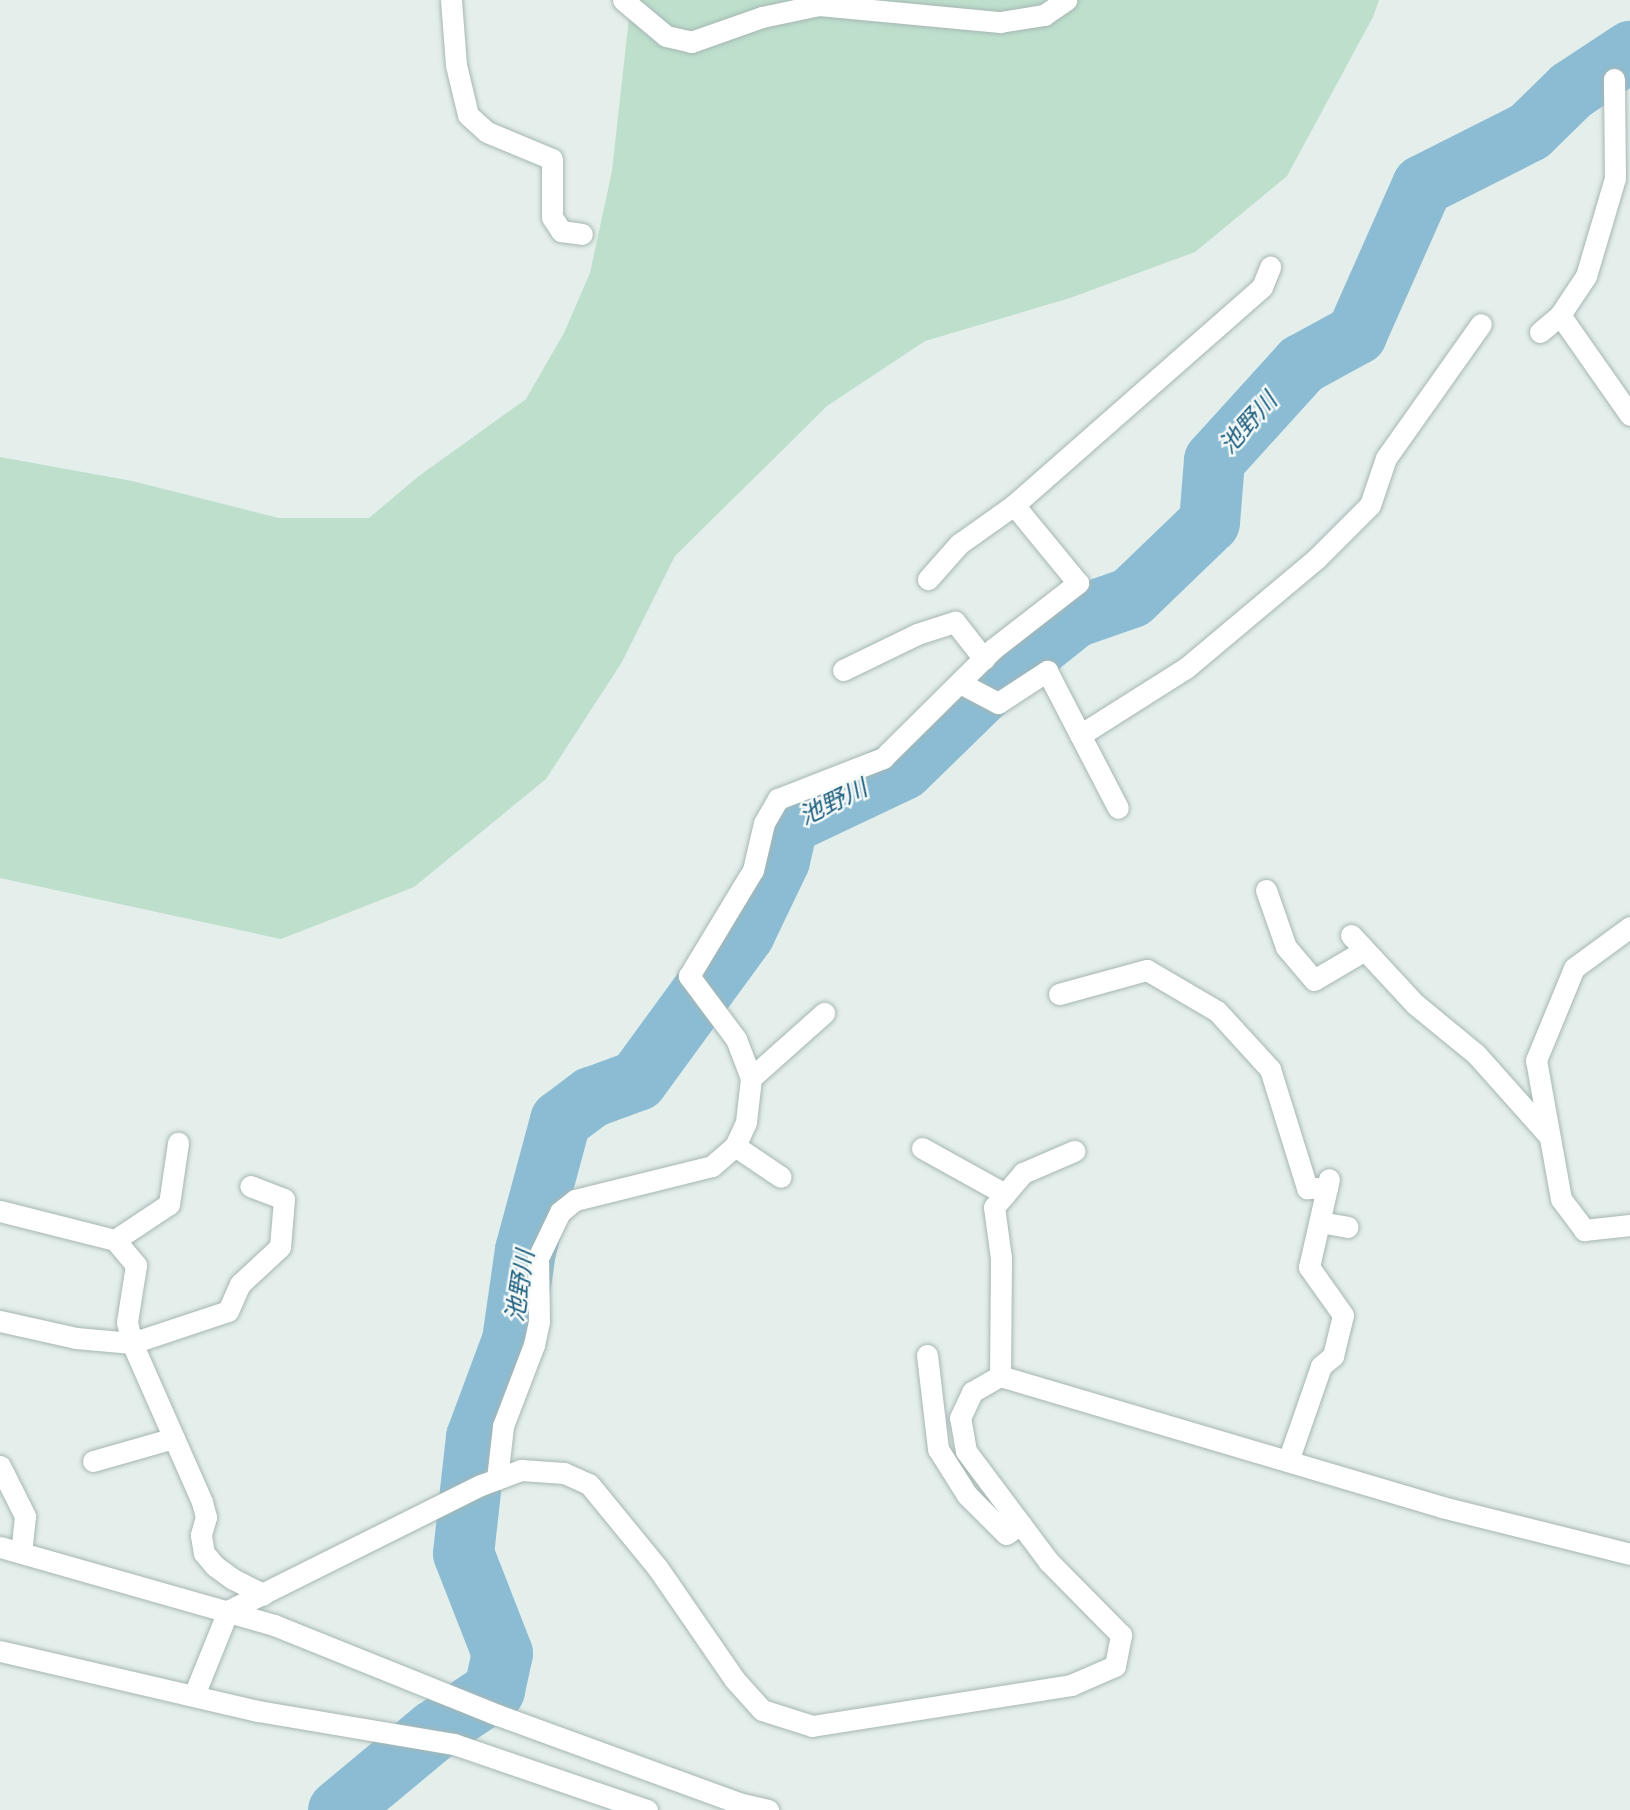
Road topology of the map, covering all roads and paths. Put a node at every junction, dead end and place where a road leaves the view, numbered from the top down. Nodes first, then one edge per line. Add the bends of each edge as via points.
1 (451, 0) edge
2 (623, 0) edge
3 (1066, 0) edge
4 (820, 3) edge
5 (1614, 79) dead end
6 (582, 234) dead end
7 (1270, 267) dead end
8 (1560, 315) junction
9 (1481, 324) dead end
10 (1540, 332) dead end
11 (1630, 415) edge
12 (1014, 505) junction
13 (928, 579) dead end
14 (984, 659) junction
15 (843, 670) dead end
16 (960, 683) junction
17 (1080, 735) junction
18 (1118, 808) dead end
19 (1266, 890) dead end
20 (1630, 926) edge
21 (1059, 994) dead end
22 (824, 1013) dead end
23 (751, 1078) junction
24 (1550, 1138) junction
25 (178, 1143) dead end
26 (735, 1146) junction
27 (922, 1148) dead end
28 (1074, 1151) dead end
29 (781, 1177) dead end
30 (250, 1186) dead end
31 (1005, 1194) junction
32 (0, 1211) edge
33 (1320, 1222) junction
34 (1630, 1225) edge
35 (1348, 1227) dead end
36 (115, 1240) junction
37 (0, 1321) edge
38 (132, 1343) junction
39 (927, 1355) dead end
40 (1000, 1376) junction
41 (174, 1438) junction
42 (93, 1461) dead end
43 (1288, 1461) junction
44 (0, 1466) edge
45 (489, 1482) junction
46 (1021, 1524) junction
47 (10, 1549) edge
48 (1630, 1554) edge
49 (263, 1594) junction
50 (228, 1611) junction
51 (0, 1651) edge
52 (194, 1695) junction
53 (647, 1810) edge
54 (768, 1810) edge

1 - 6 street via 456,65 468,115 487,132 552,159 552,217 561,231
2 - 4 street via 666,36 691,42
3 - 4 street via 1044,15 1000,22
5 - 8 street via 1615,178 1586,276
7 - 12 street via 1262,287
8 - 10 street
8 - 11 street
9 - 17 street via 1386,458 1370,505 1316,559 1186,668
12 - 13 street via 959,544
12 - 14 street via 1078,583
14 - 15 street via 955,622 917,634
14 - 16 street
16 - 17 street via 998,703 1047,671
16 - 23 street via 883,758 778,799 764,823 753,870 690,976 736,1039
17 - 18 street
19 - 24 street via 1286,947 1314,980 1358,943 1415,1004 1476,1054
20 - 24 street via 1574,968 1536,1060
21 - 33 street via 1147,970 1217,1011 1270,1069 1307,1188 1328,1184
22 - 23 street
23 - 26 street via 746,1122
24 - 34 street via 1561,1199 1584,1230
25 - 36 street via 169,1204
26 - 29 street
26 - 45 street via 712,1166 576,1200 560,1212 538,1258 539,1322 534,1345 503,1426
27 - 31 street
28 - 31 street via 1023,1173
30 - 38 street via 284,1199 280,1247 240,1284 228,1311
31 - 40 street via 994,1207 1002,1258
32 - 36 street
33 - 35 street
33 - 43 street via 1309,1267 1343,1315 1333,1356 1321,1366
36 - 38 street via 136,1265 127,1322
37 - 38 street via 76,1338
38 - 41 street
39 - 46 street via 938,1449 967,1495 1006,1534
40 - 43 street
40 - 46 street via 972,1392 960,1418 966,1451
41 - 42 street
41 - 49 street via 206,1517 201,1535 204,1553 233,1579
43 - 48 street via 1443,1507
44 - 47 street via 25,1516
45 - 46 street via 521,1470 564,1473 589,1484 762,1710 812,1726 1072,1685 1115,1666 1121,1635 1049,1562
45 - 49 street
47 - 50 street
49 - 50 street
50 - 52 street
50 - 54 street via 498,1715
51 - 52 street
52 - 53 street via 454,1744

